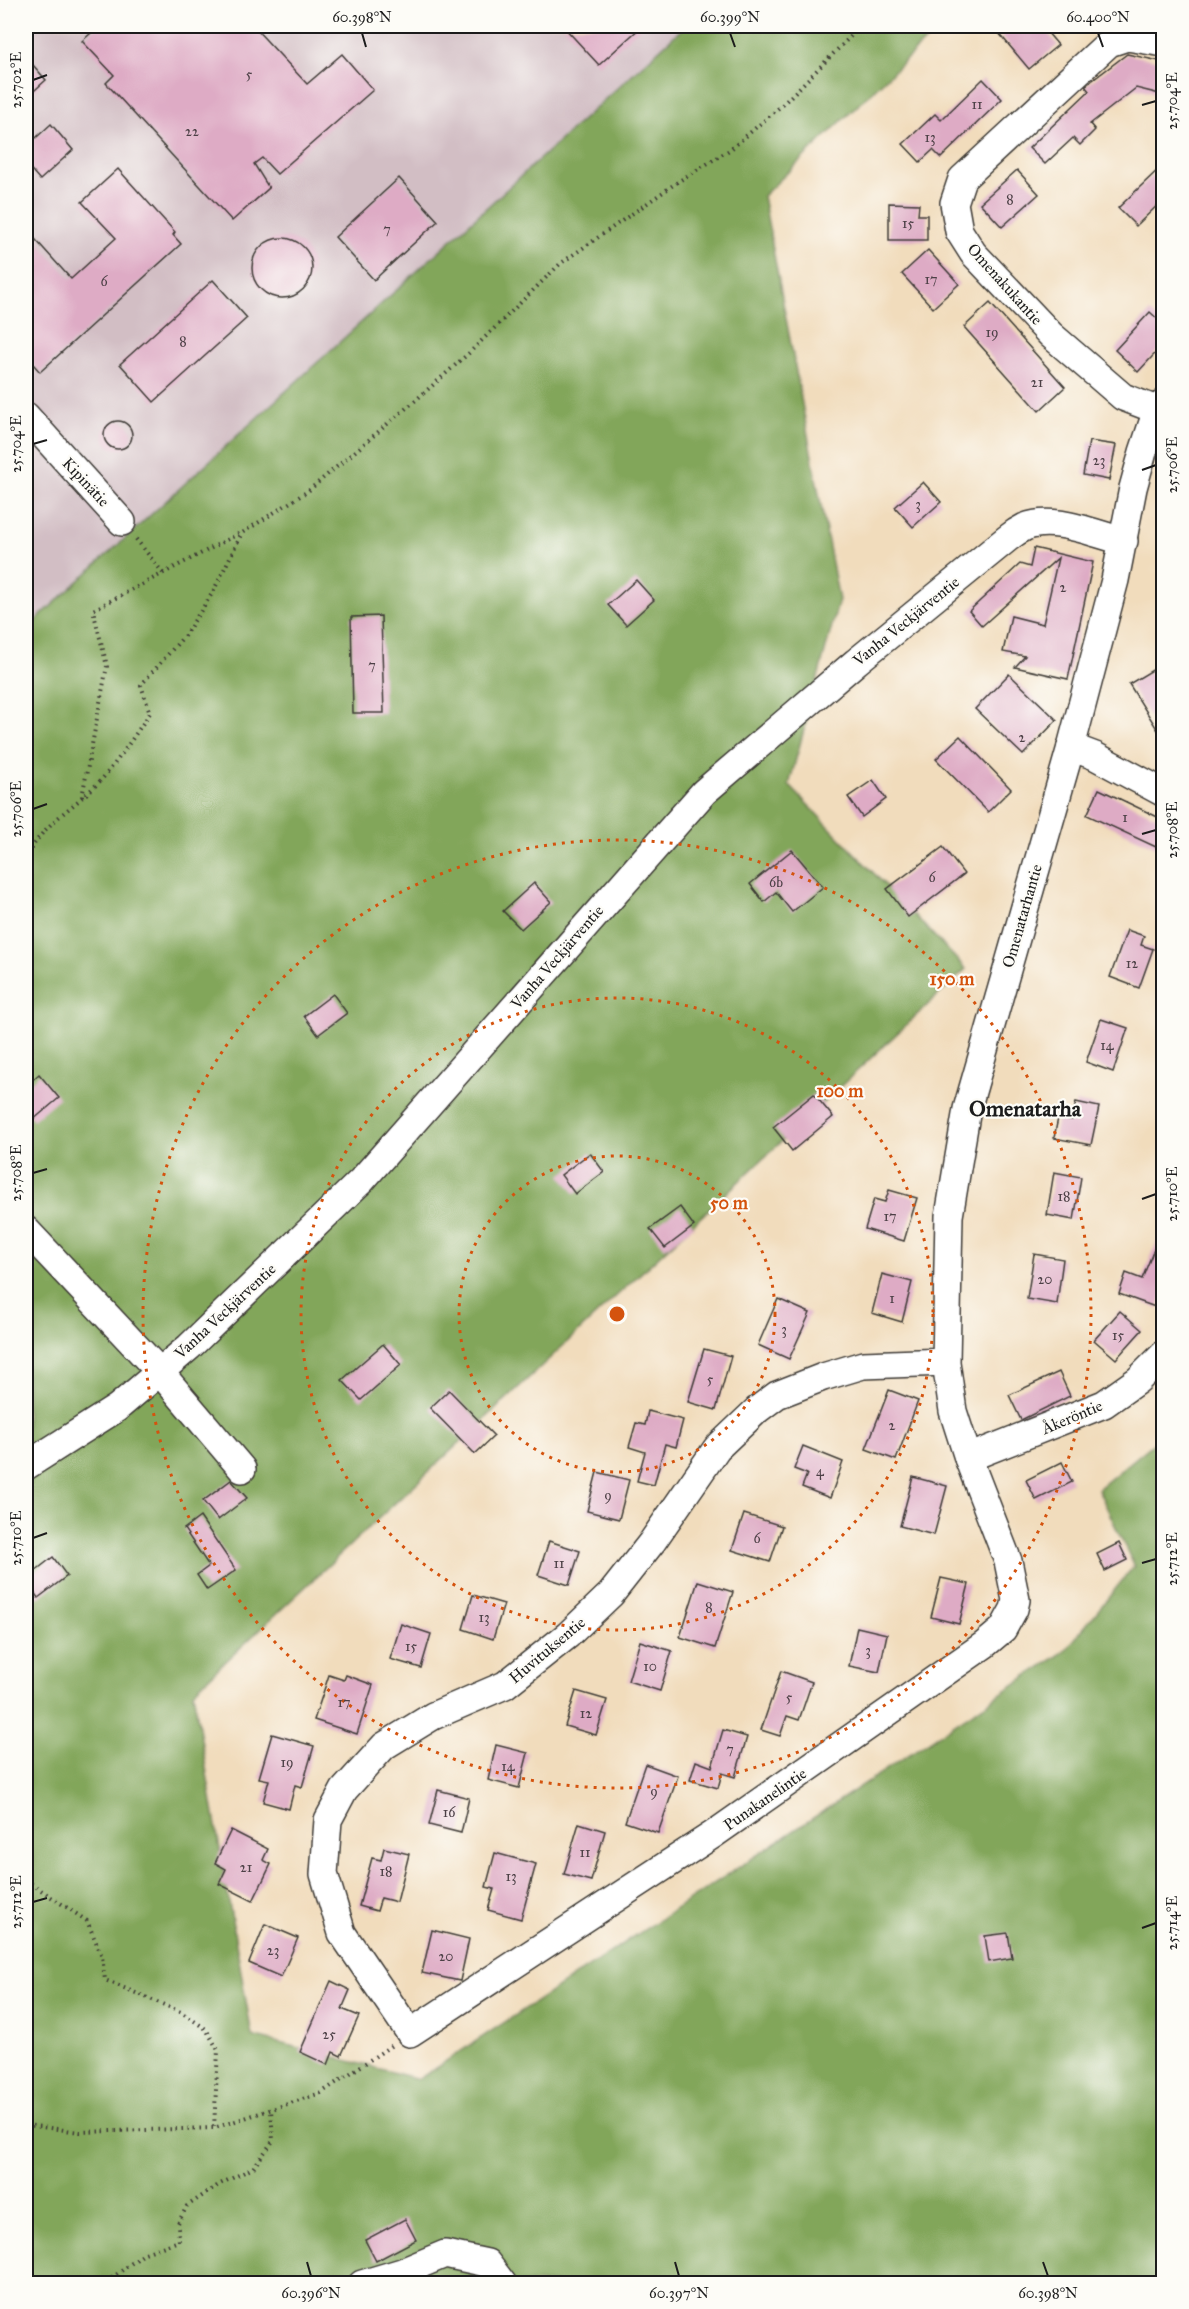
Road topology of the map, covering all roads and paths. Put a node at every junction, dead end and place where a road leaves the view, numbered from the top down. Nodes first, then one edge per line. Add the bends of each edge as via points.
1 (861, 26) edge
2 (1164, 43) edge
3 (1161, 407) edge
4 (26, 416) edge
5 (122, 522) joint
6 (248, 529) junction
7 (1124, 541) junction
8 (163, 573) junction
9 (1071, 747) junction
10 (1164, 793) edge
11 (82, 798) junction
12 (26, 860) edge
13 (26, 1230) edge
14 (1164, 1354) edge
15 (946, 1362) junction
16 (159, 1371) junction
17 (968, 1458) junction
18 (26, 1466) edge
19 (242, 1469) dead end
20 (986, 1505) joint
21 (26, 1880) edge
22 (410, 2033) junction
23 (271, 2109) junction
24 (26, 2125) edge
25 (214, 2128) junction
26 (110, 2283) edge
27 (362, 2283) edge
28 (503, 2283) edge

1 - 6 path via 781,106 731,149 678,181 560,264 416,400 308,491
2 - 3 street, Omenakukantie via 1127,37 1109,43 962,179 954,203 958,231 973,253 1051,335 1123,397
3 - 7 street, Omenatarhantie via 1133,488
4 - 5 street, Kipinätie
5 - 8 path
6 - 8 path
6 - 11 path via 242,533 213,592 185,635 141,686 150,713 124,752
7 - 9 street, Omenatarhantie
7 - 16 street, Vanha Veckjärventie via 1060,523 1026,527 856,662 704,792 362,1180 189,1347
8 - 11 path via 93,610 107,666
9 - 10 street
9 - 15 street, Omenatarhantie via 967,1109 949,1216
11 - 12 path via 42,832
13 - 16 street
14 - 17 street, Åkeröntie via 1138,1380 1104,1404
15 - 17 street, Omenatarhantie via 953,1411
15 - 22 street, Huvituksentie via 863,1365 777,1395 717,1448 611,1594 568,1635 505,1685 433,1716 384,1746 344,1790 328,1820 324,1874 342,1933
16 - 18 street, Vanha Veckjärventie via 117,1407
16 - 19 street
17 - 20 street, Omenatarhantie
20 - 22 street, Punakanelintie via 1008,1561 1016,1600 1003,1629 714,1834
21 - 25 path via 87,1921 102,1956 105,1980 181,2012 206,2029 219,2050
22 - 23 path via 321,2093
23 - 25 path
23 - 26 path via 273,2141 253,2168 187,2206 178,2223 179,2241 145,2253
24 - 25 path via 80,2132
27 - 28 street via 446,2254 487,2263

